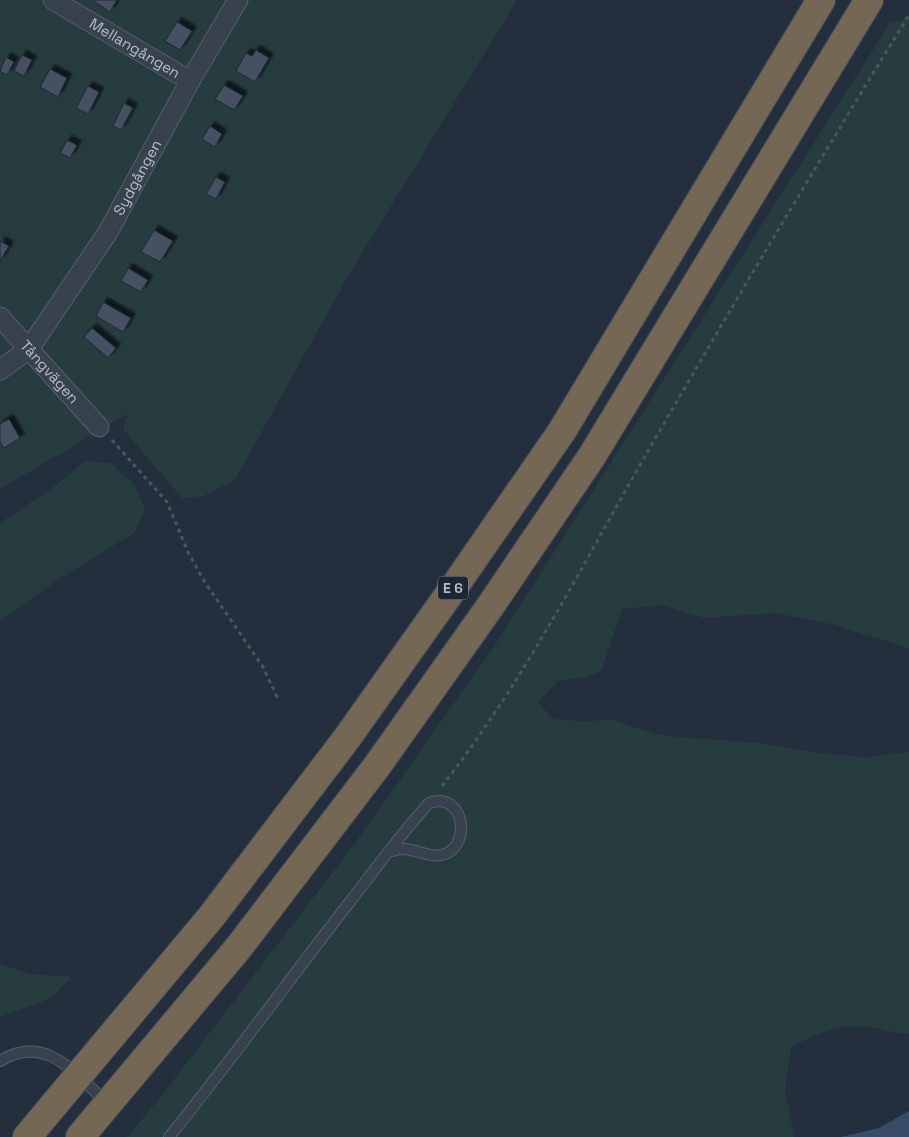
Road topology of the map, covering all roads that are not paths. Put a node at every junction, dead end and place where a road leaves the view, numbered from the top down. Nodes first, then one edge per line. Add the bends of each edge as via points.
1 (53, 0) edge
2 (238, 0) edge
3 (821, 0) edge
4 (869, 0) edge
5 (190, 81) junction
6 (0, 317) edge
7 (29, 349) junction
8 (0, 370) edge
9 (99, 426) road end
10 (388, 852) junction
11 (0, 1061) edge
12 (79, 1078) junction
13 (109, 1104) junction
14 (27, 1137) edge
15 (80, 1137) edge
16 (168, 1137) edge

1 - 5 street, Mellangången
2 - 5 street, Sydgången
3 - 12 highway, E 6 via 562,431 347,738 211,917
4 - 13 highway, E 6 via 592,456 489,608 377,766 239,947
5 - 7 street, Sydgången via 108,232
6 - 7 street, Tångvägen
7 - 8 street
7 - 9 street, Tångvägen
10 - 10 lane via 429,803 441,801 450,805 457,815 462,827 456,847 444,854 430,855 403,849
10 - 16 lane
11 - 12 lane via 13,1053 35,1050 52,1055
12 - 13 lane
12 - 14 highway, E 6
13 - 15 highway, E 6

